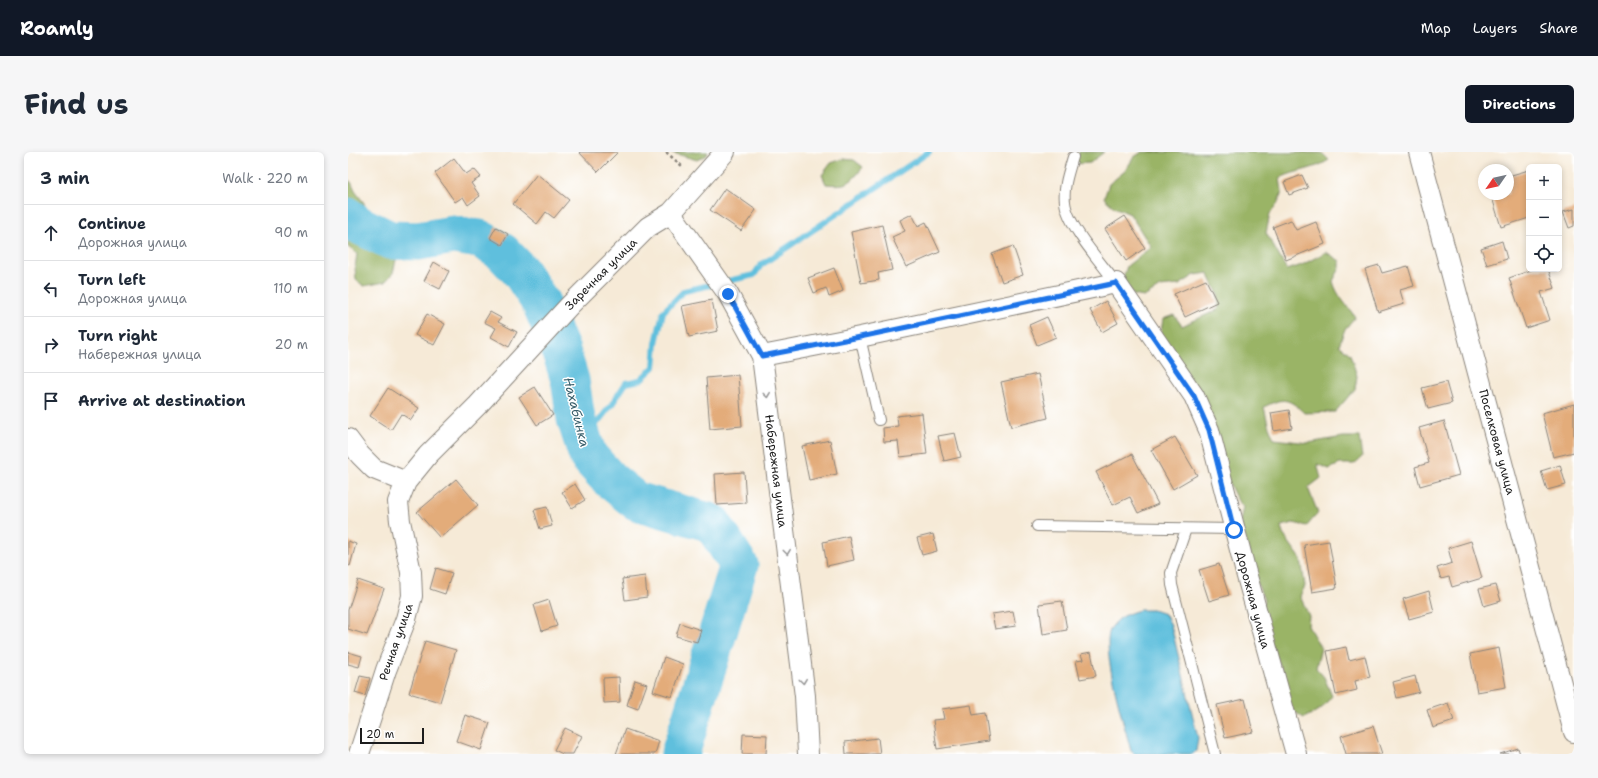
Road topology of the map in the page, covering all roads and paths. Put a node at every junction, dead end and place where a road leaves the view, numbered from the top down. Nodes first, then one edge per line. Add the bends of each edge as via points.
1 (725, 152) edge
2 (1419, 152) edge
3 (1073, 156) dead end
4 (671, 213) junction
5 (1116, 283) junction
6 (860, 337) junction
7 (535, 341) joint
8 (762, 356) junction
9 (880, 420) dead end
10 (348, 440) edge
11 (406, 482) junction
12 (1037, 526) dead end
13 (1186, 528) junction
14 (1234, 530) junction
15 (1574, 732) edge
16 (358, 754) edge
17 (808, 754) edge
18 (1215, 754) edge
19 (1296, 754) edge

1 - 4 street, Заречная улица
2 - 15 street, Поселковая улица
3 - 5 lane via 1067,179 1065,203 1072,223
4 - 7 street, Заречная улица via 648,227
4 - 8 street, Набережная улица via 728,294
5 - 6 street
5 - 14 street, Дорожная улица via 1194,396 1209,430
6 - 8 street
6 - 9 lane
7 - 11 street, Речная улица
8 -> 17 street, Набережная улица via 805,696
10 - 11 street via 374,469
11 - 16 street, Речная улица via 398,502 411,572 412,596
12 - 13 lane
13 - 14 lane
13 - 18 lane via 1171,573 1172,585
14 - 19 street, Дорожная улица

